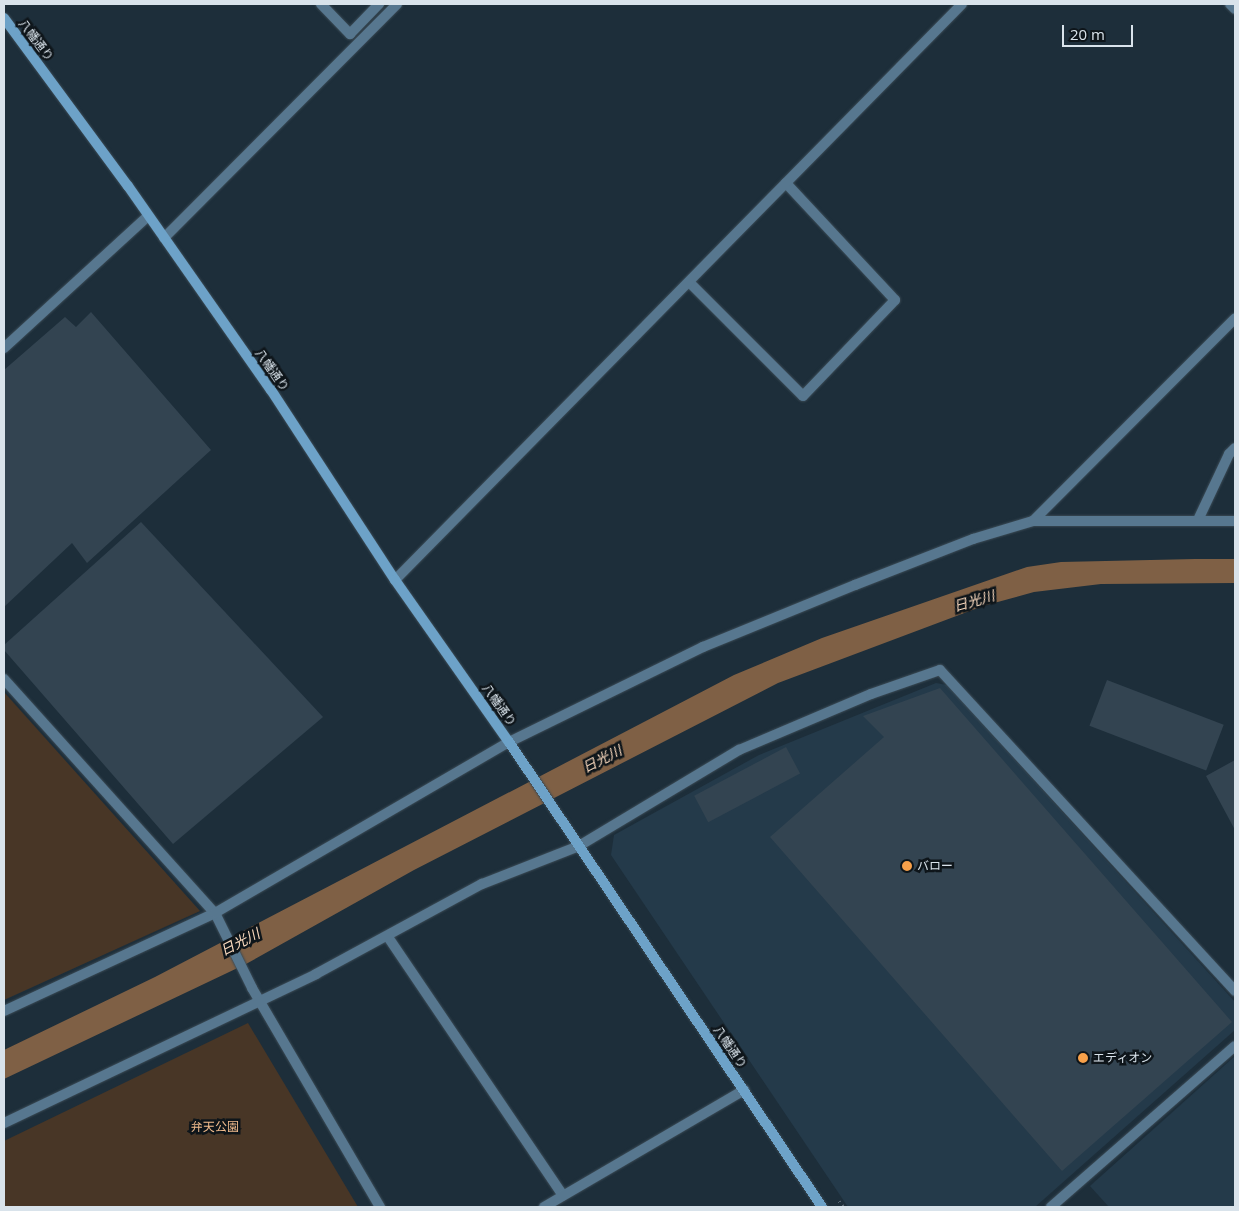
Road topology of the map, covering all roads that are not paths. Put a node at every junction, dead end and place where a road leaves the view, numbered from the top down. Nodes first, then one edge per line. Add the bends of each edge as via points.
1 (321, 4) edge
2 (379, 4) edge
3 (397, 4) edge
4 (962, 4) edge
5 (1230, 4) edge
6 (1235, 9) edge
7 (4, 18) edge
8 (786, 182) junction
9 (148, 216) junction
10 (164, 238) junction
11 (689, 282) junction
12 (1235, 318) edge
13 (4, 348) edge
14 (1235, 448) edge
15 (1198, 520) junction
16 (1033, 521) junction
17 (1235, 521) edge
18 (396, 580) junction
19 (4, 679) edge
20 (510, 742) junction
21 (579, 846) junction
22 (215, 914) junction
23 (388, 936) junction
24 (1235, 991) edge
25 (260, 1001) junction
26 (4, 1011) edge
27 (1235, 1046) edge
28 (744, 1090) junction
29 (4, 1123) edge
30 (563, 1195) junction
31 (380, 1207) edge
32 (544, 1207) edge
33 (822, 1207) edge
34 (1051, 1207) edge

1 - 2 street via 350,34
3 - 10 street
4 - 8 street
5 - 6 street
7 - 9 street, 八幡通り
8 - 11 street
8 - 11 street via 895,300 803,396
9 - 10 street, 八幡通り
9 - 13 street
10 - 18 street, 八幡通り via 271,390
11 - 18 street
12 - 16 street
14 - 15 street via 1229,454
15 - 16 street
15 - 17 street
16 - 20 street via 973,539 703,647
18 - 20 street, 八幡通り
19 - 22 street
20 - 21 street, 八幡通り
20 - 22 street
21 - 23 street via 482,884
21 - 24 street via 739,750 871,694 940,670
21 - 28 street, 八幡通り
22 - 25 street
22 - 26 street
23 - 25 street
23 - 30 street
25 - 29 street
25 - 31 street
27 - 34 street
28 - 30 street
28 - 33 street, 八幡通り
30 - 32 street

